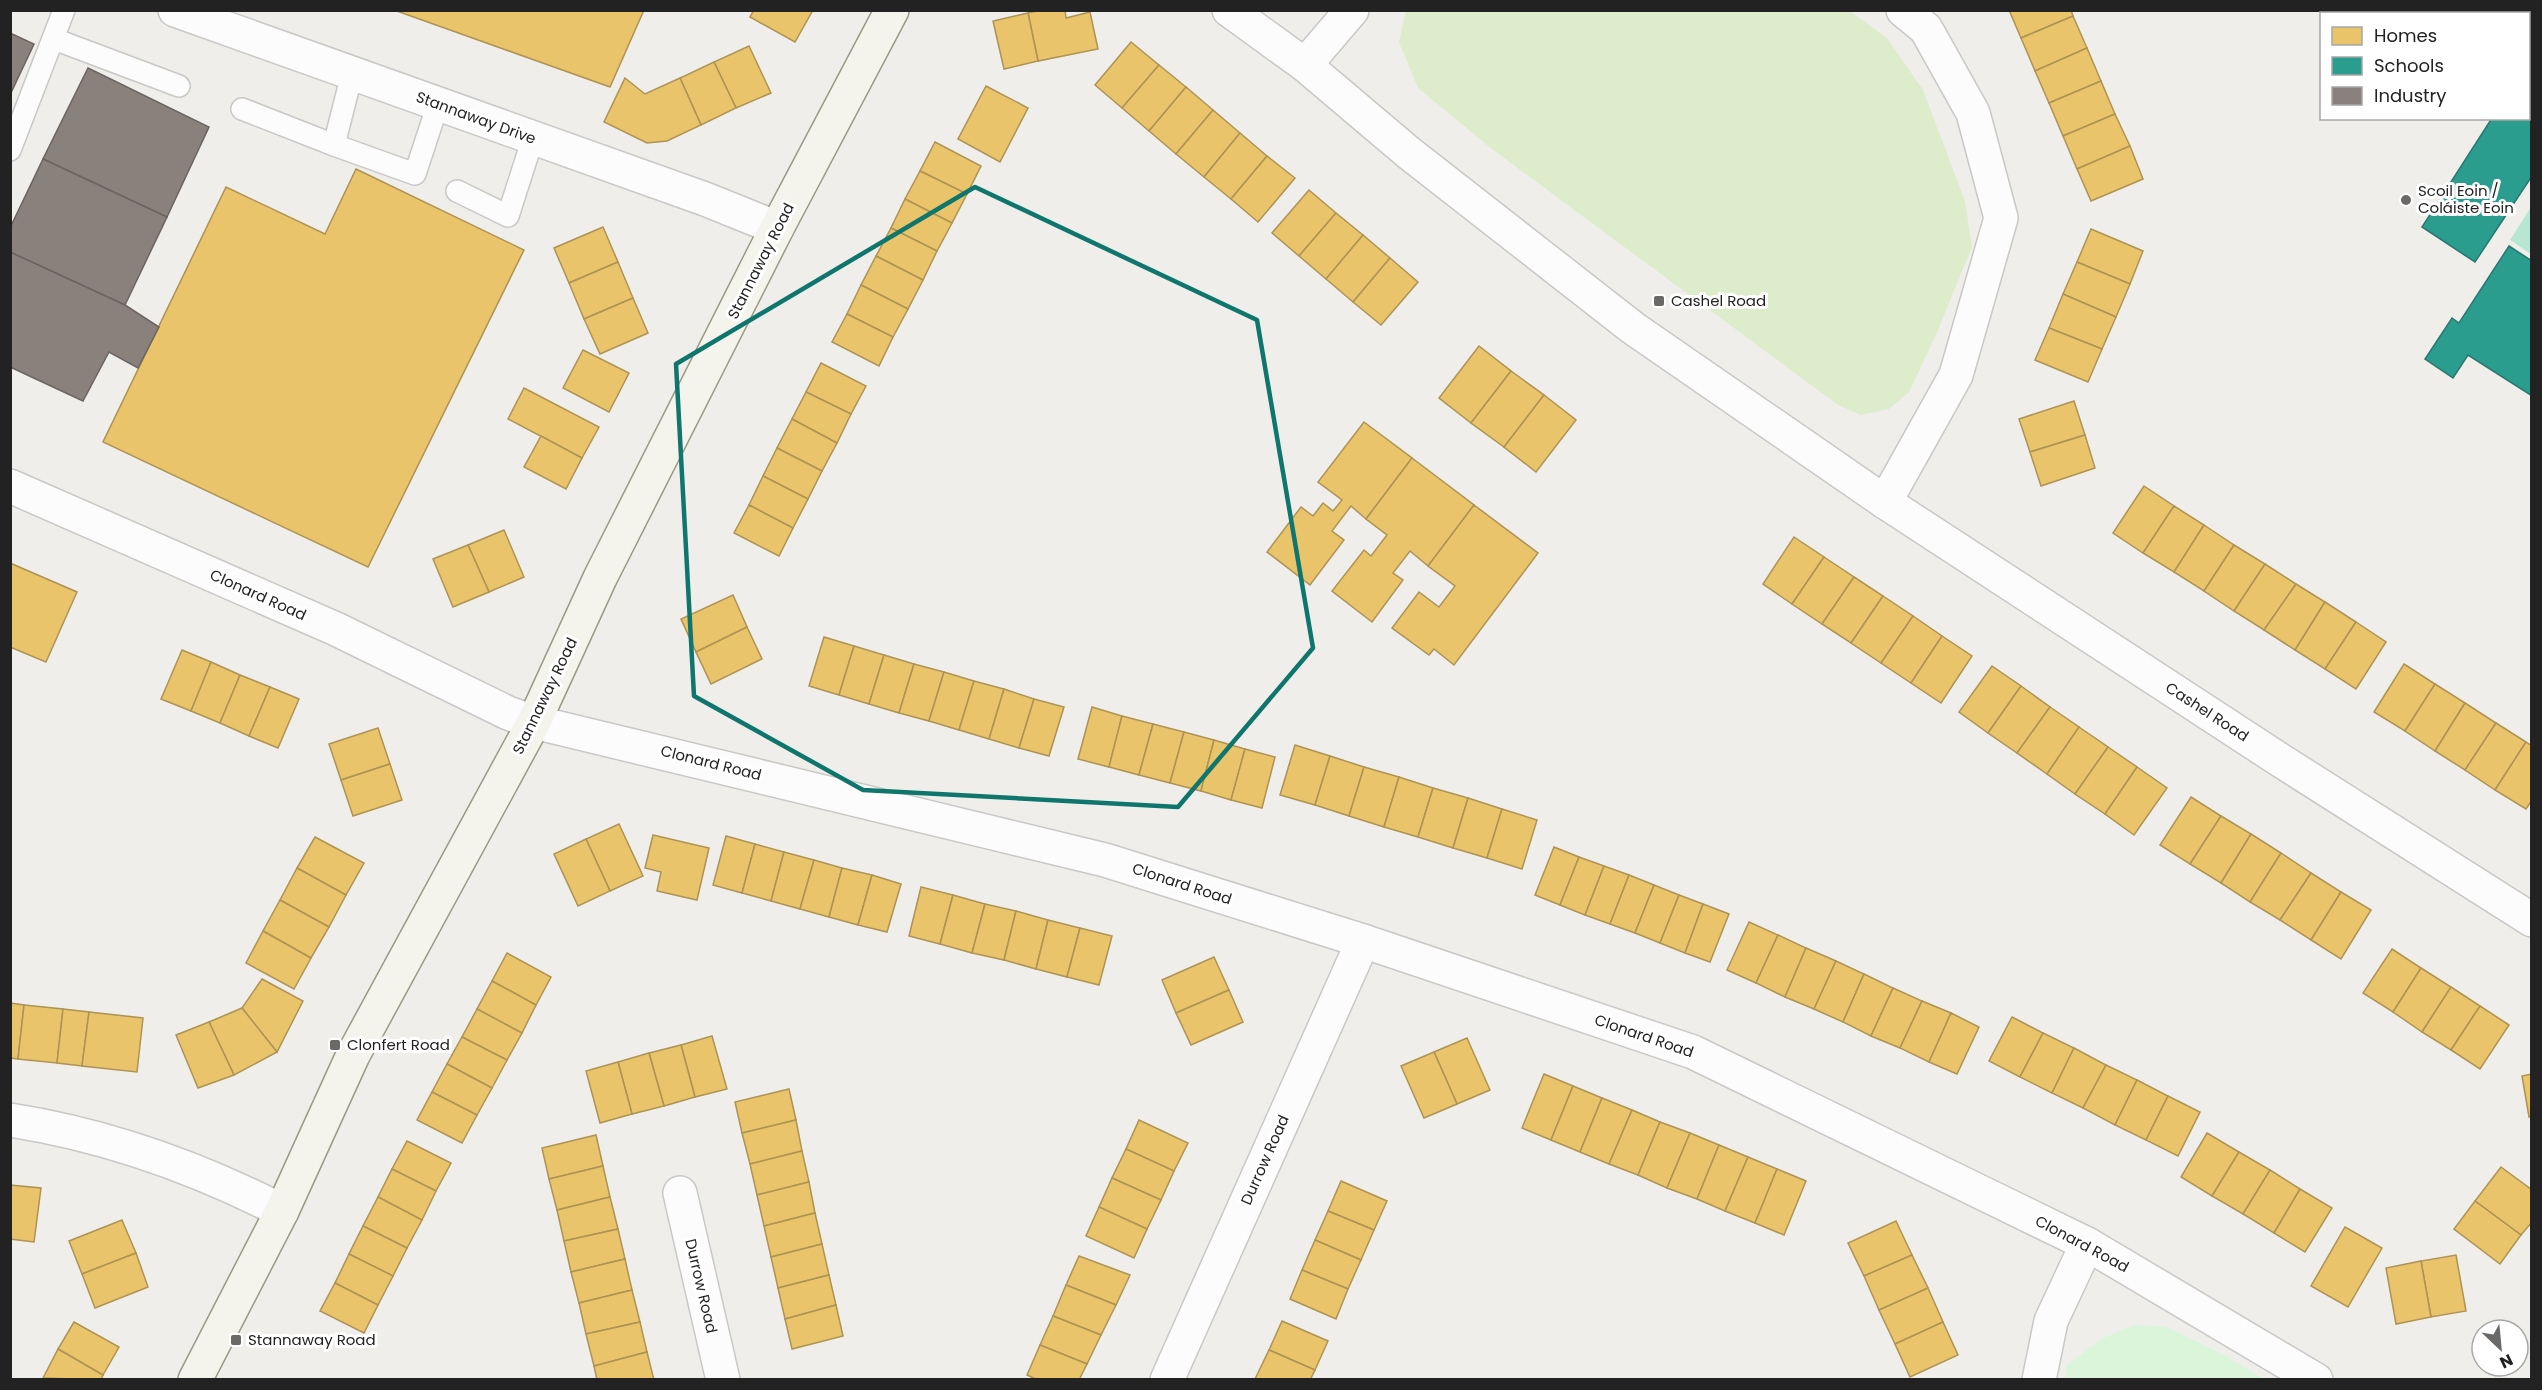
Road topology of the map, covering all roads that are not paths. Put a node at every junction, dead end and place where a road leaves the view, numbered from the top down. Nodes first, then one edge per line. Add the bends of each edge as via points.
1 (64, 10) edge
2 (892, 10) edge
3 (1229, 10) edge
4 (1352, 10) edge
5 (1903, 10) edge
6 (195, 14) edge
7 (54, 39) junction
8 (1305, 65) junction
9 (352, 74) junction
10 (179, 86) dead end
11 (438, 104) junction
12 (242, 109) dead end
13 (533, 138) junction
14 (334, 145) junction
15 (10, 150) edge
16 (457, 190) dead end
17 (777, 228) junction
18 (10, 486) edge
19 (1885, 502) junction
20 (534, 722) junction
21 (2532, 920) edge
22 (1363, 941) junction
23 (10, 1120) edge
24 (680, 1193) dead end
25 (282, 1211) junction
26 (2087, 1244) junction
27 (195, 1380) edge
28 (723, 1380) edge
29 (1167, 1380) edge
30 (2039, 1380) edge
31 (2316, 1380) edge

1 - 7 lane
2 - 17 street, Stannaway Road
3 - 8 street, Cashel Road
4 - 8 street
5 - 19 street via 1926,29 1973,113 2001,218 1956,375
6 - 9 street, Stannaway Drive
7 - 10 lane
7 - 15 lane
8 - 19 street, Cashel Road via 1409,153 1633,328
9 - 11 street, Stannaway Drive
9 - 14 lane
11 - 13 street, Stannaway Drive
11 - 14 lane via 415,174
12 - 14 lane
13 - 16 lane via 508,216
13 - 17 street, Stannaway Drive
17 - 20 street, Stannaway Road via 600,578
18 - 20 street, Clonard Road via 336,629
19 - 21 street, Cashel Road
20 - 22 street, Clonard Road via 1105,860
20 - 25 street, Stannaway Road via 353,1055
22 - 26 street, Clonard Road via 1693,1052
22 - 29 street, Durrow Road
23 - 25 street via 79,1133 155,1155 215,1178
24 - 28 street, Durrow Road
25 - 27 street, Stannaway Road
26 - 30 street via 2051,1321
26 - 31 street, Clonard Road

